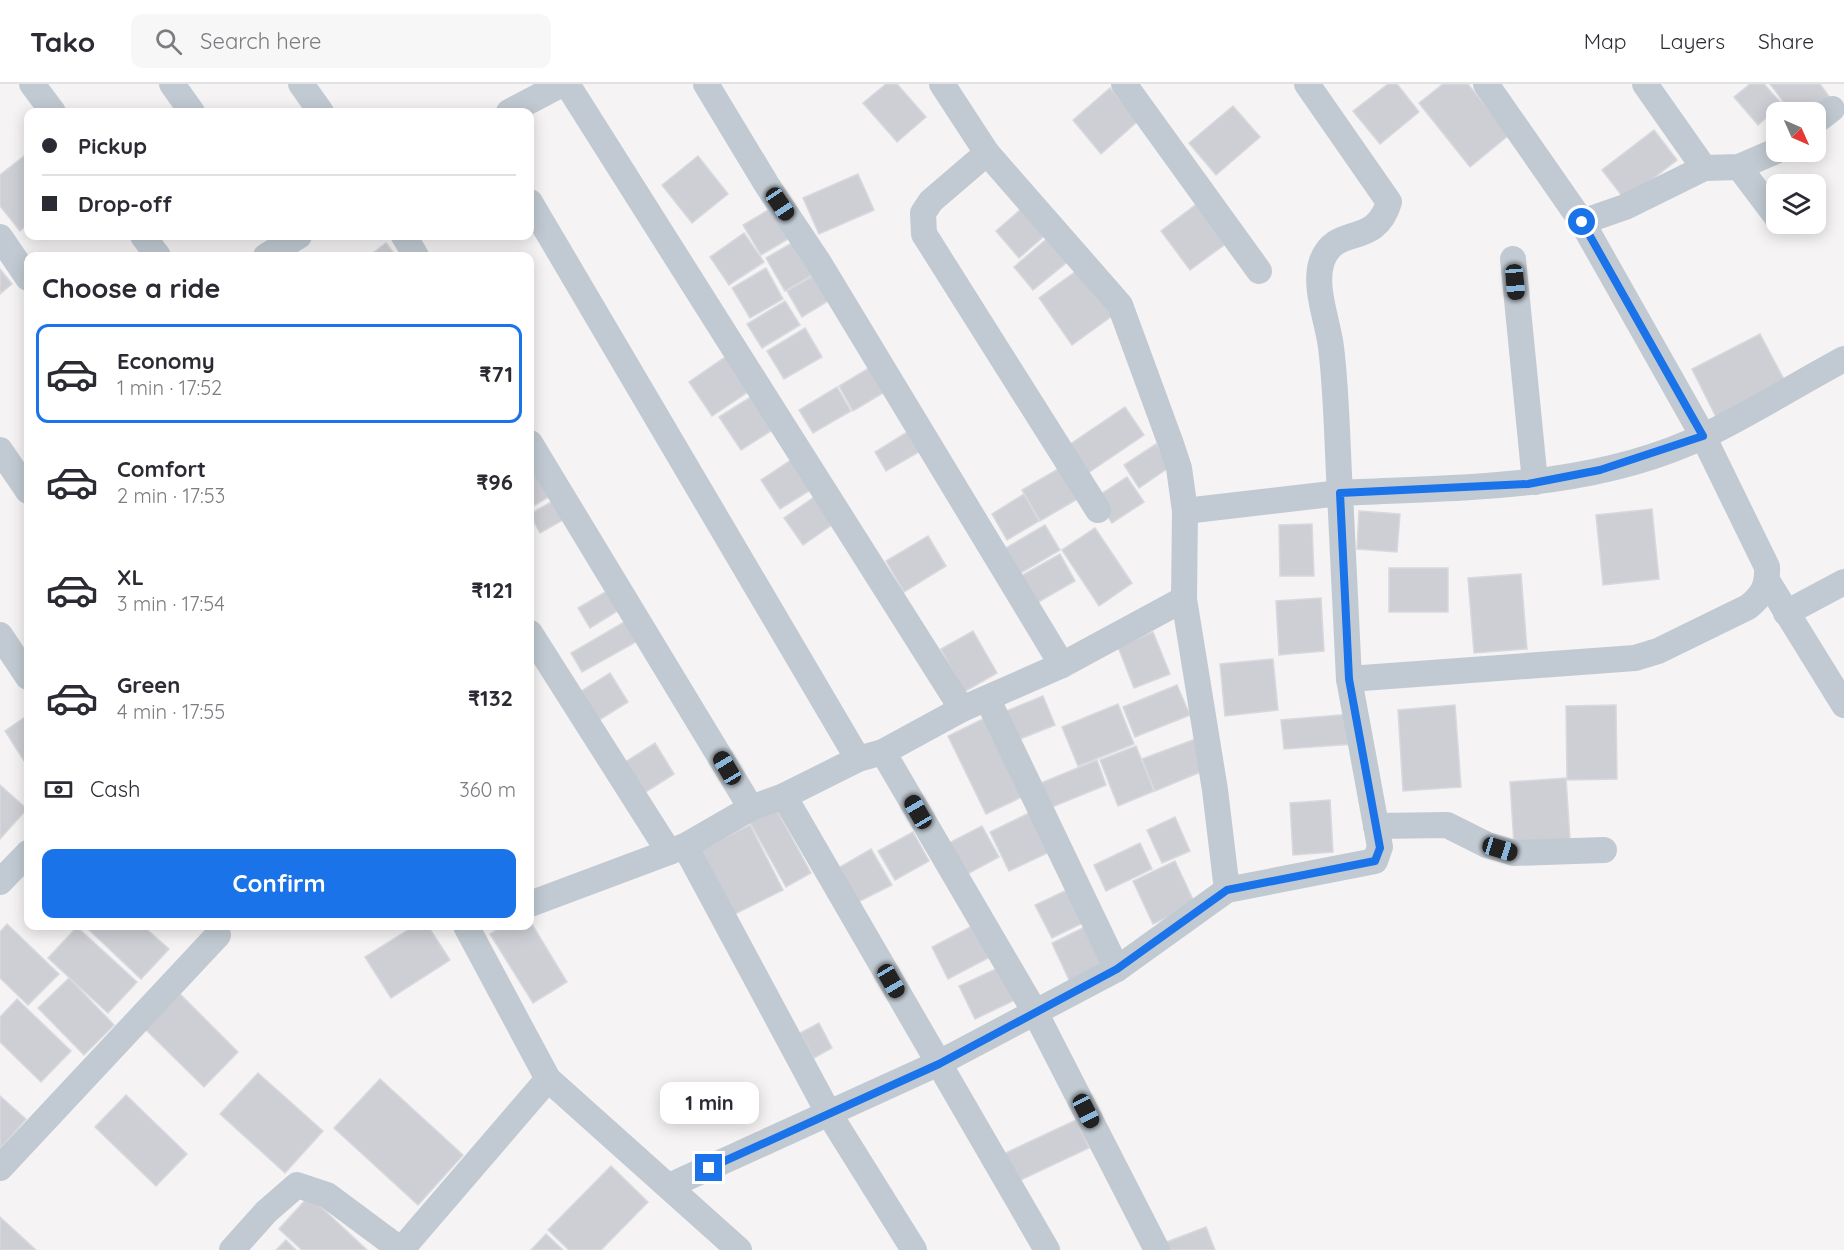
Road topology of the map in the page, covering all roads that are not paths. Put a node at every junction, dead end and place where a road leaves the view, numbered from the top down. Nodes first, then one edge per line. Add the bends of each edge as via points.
1 (32, 84) edge
2 (172, 84) edge
3 (301, 84) edge
4 (562, 84) edge
5 (567, 84) edge
6 (706, 84) edge
7 (942, 84) edge
8 (1124, 84) edge
9 (1307, 84) edge
10 (1486, 84) edge
11 (1647, 85) edge
12 (50, 108) edge
13 (189, 108) edge
14 (318, 108) edge
15 (517, 108) edge
16 (987, 153) junction
17 (1766, 155) edge
18 (1739, 167) junction
19 (1704, 168) junction
20 (1766, 203) edge
21 (534, 209) edge
22 (1582, 222) junction
23 (0, 237) edge
24 (1513, 260) dead end
25 (1259, 271) dead end
26 (24, 272) edge
27 (1844, 359) edge
28 (1703, 436) junction
29 (0, 450) edge
30 (534, 450) edge
31 (1534, 482) junction
32 (24, 485) edge
33 (1340, 493) junction
34 (1098, 510) dead end
35 (1185, 511) junction
36 (1768, 582) junction
37 (1844, 582) edge
38 (1184, 599) junction
39 (1786, 613) junction
40 (0, 635) edge
41 (534, 639) edge
42 (1062, 665) junction
43 (24, 671) edge
44 (1349, 679) junction
45 (988, 700) junction
46 (1844, 705) edge
47 (962, 709) junction
48 (883, 752) junction
49 (858, 759) junction
50 (784, 796) junction
51 (751, 808) junction
52 (1376, 826) junction
53 (677, 849) junction
54 (1605, 850) dead end
55 (24, 857) edge
56 (0, 882) edge
57 (1227, 890) junction
58 (534, 903) edge
59 (470, 930) edge
60 (218, 935) dead end
61 (1117, 969) junction
62 (1035, 1012) junction
63 (939, 1064) junction
64 (548, 1079) junction
65 (828, 1112) junction
66 (0, 1168) edge
67 (669, 1186) junction
68 (232, 1250) edge
69 (401, 1250) edge
70 (739, 1250) edge
71 (914, 1250) edge
72 (1047, 1250) edge
73 (1156, 1250) edge

1 - 12 street
2 - 13 street
3 - 14 street
4 - 15 street
5 - 47 street
6 - 42 street
7 - 16 street
8 - 25 street
9 - 33 street via 1389,202 1384,218 1375,228 1332,245 1322,262
10 - 22 street
11 - 19 street
16 - 34 street via 931,201 923,213 924,234
16 - 35 street via 1120,305 1179,468
17 - 18 street
18 - 19 street
18 - 20 street
19 - 22 street via 1626,207
21 - 49 street
22 - 28 street
23 - 26 street
24 - 31 street
27 - 28 street
28 - 31 street via 1600,470
28 - 36 street via 1767,567
29 - 32 street
30 - 51 street
31 - 33 street
33 - 35 street
33 - 44 street
35 - 38 street
36 - 39 street
36 - 44 street via 1760,597 1748,607 1658,651 1635,658
37 - 39 street
38 - 42 street
38 - 57 street
39 - 46 street
40 - 43 street
41 - 53 street
42 - 45 street
44 - 52 street
45 - 47 street
45 - 61 street
47 - 48 street
48 - 49 street
48 - 62 street
49 - 50 street
50 - 51 street
50 - 63 street
51 - 53 street
52 - 54 street via 1447,825 1514,853
52 - 57 street via 1380,848 1375,861
53 - 58 street
53 - 65 street
55 - 56 street
57 - 61 street
59 - 64 street
60 - 66 street
61 - 62 street
62 - 63 street
62 - 73 street
63 - 65 street
63 - 72 street
64 - 67 street
64 - 69 street
65 - 67 street
65 - 71 street
67 - 70 street
68 - 69 street via 297,1185 327,1196

